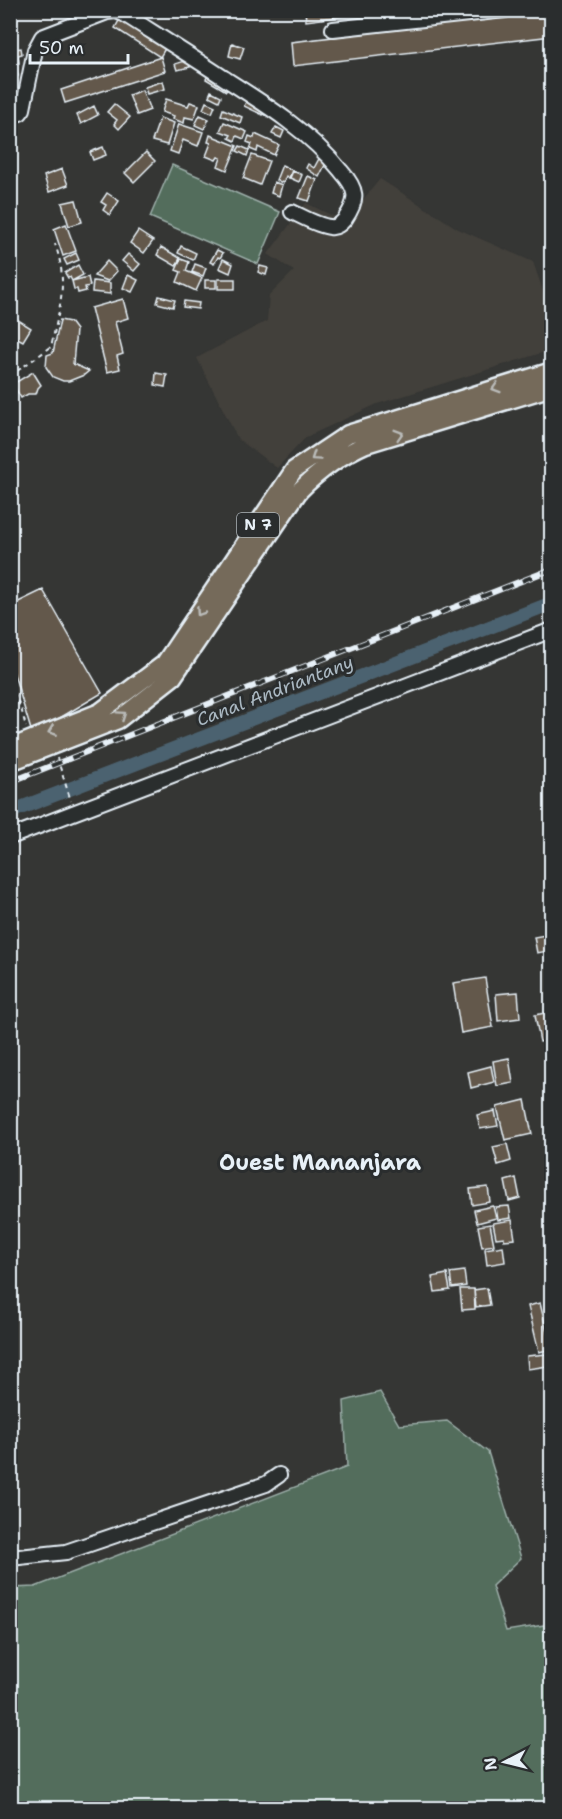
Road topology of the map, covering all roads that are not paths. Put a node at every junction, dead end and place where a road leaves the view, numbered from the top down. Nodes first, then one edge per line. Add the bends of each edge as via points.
1 (505, 10) edge
2 (333, 29) dead end
3 (10, 116) edge
4 (292, 212) dead end
5 (552, 371) edge
6 (552, 387) edge
7 (552, 630) edge
8 (10, 748) edge
9 (10, 762) edge
10 (10, 837) edge
11 (279, 1474) dead end
12 (10, 1558) edge

1 - 2 street
3 - 4 street via 23,109 35,50 44,35 116,11 268,106 318,146 353,189 353,207 335,227
5 -> 8 main road, N 7 via 348,434 294,470 164,664 100,712
9 -> 6 main road, N 7 via 118,720 173,677 313,476 366,444
7 - 10 street
11 - 12 street via 266,1484 66,1552

